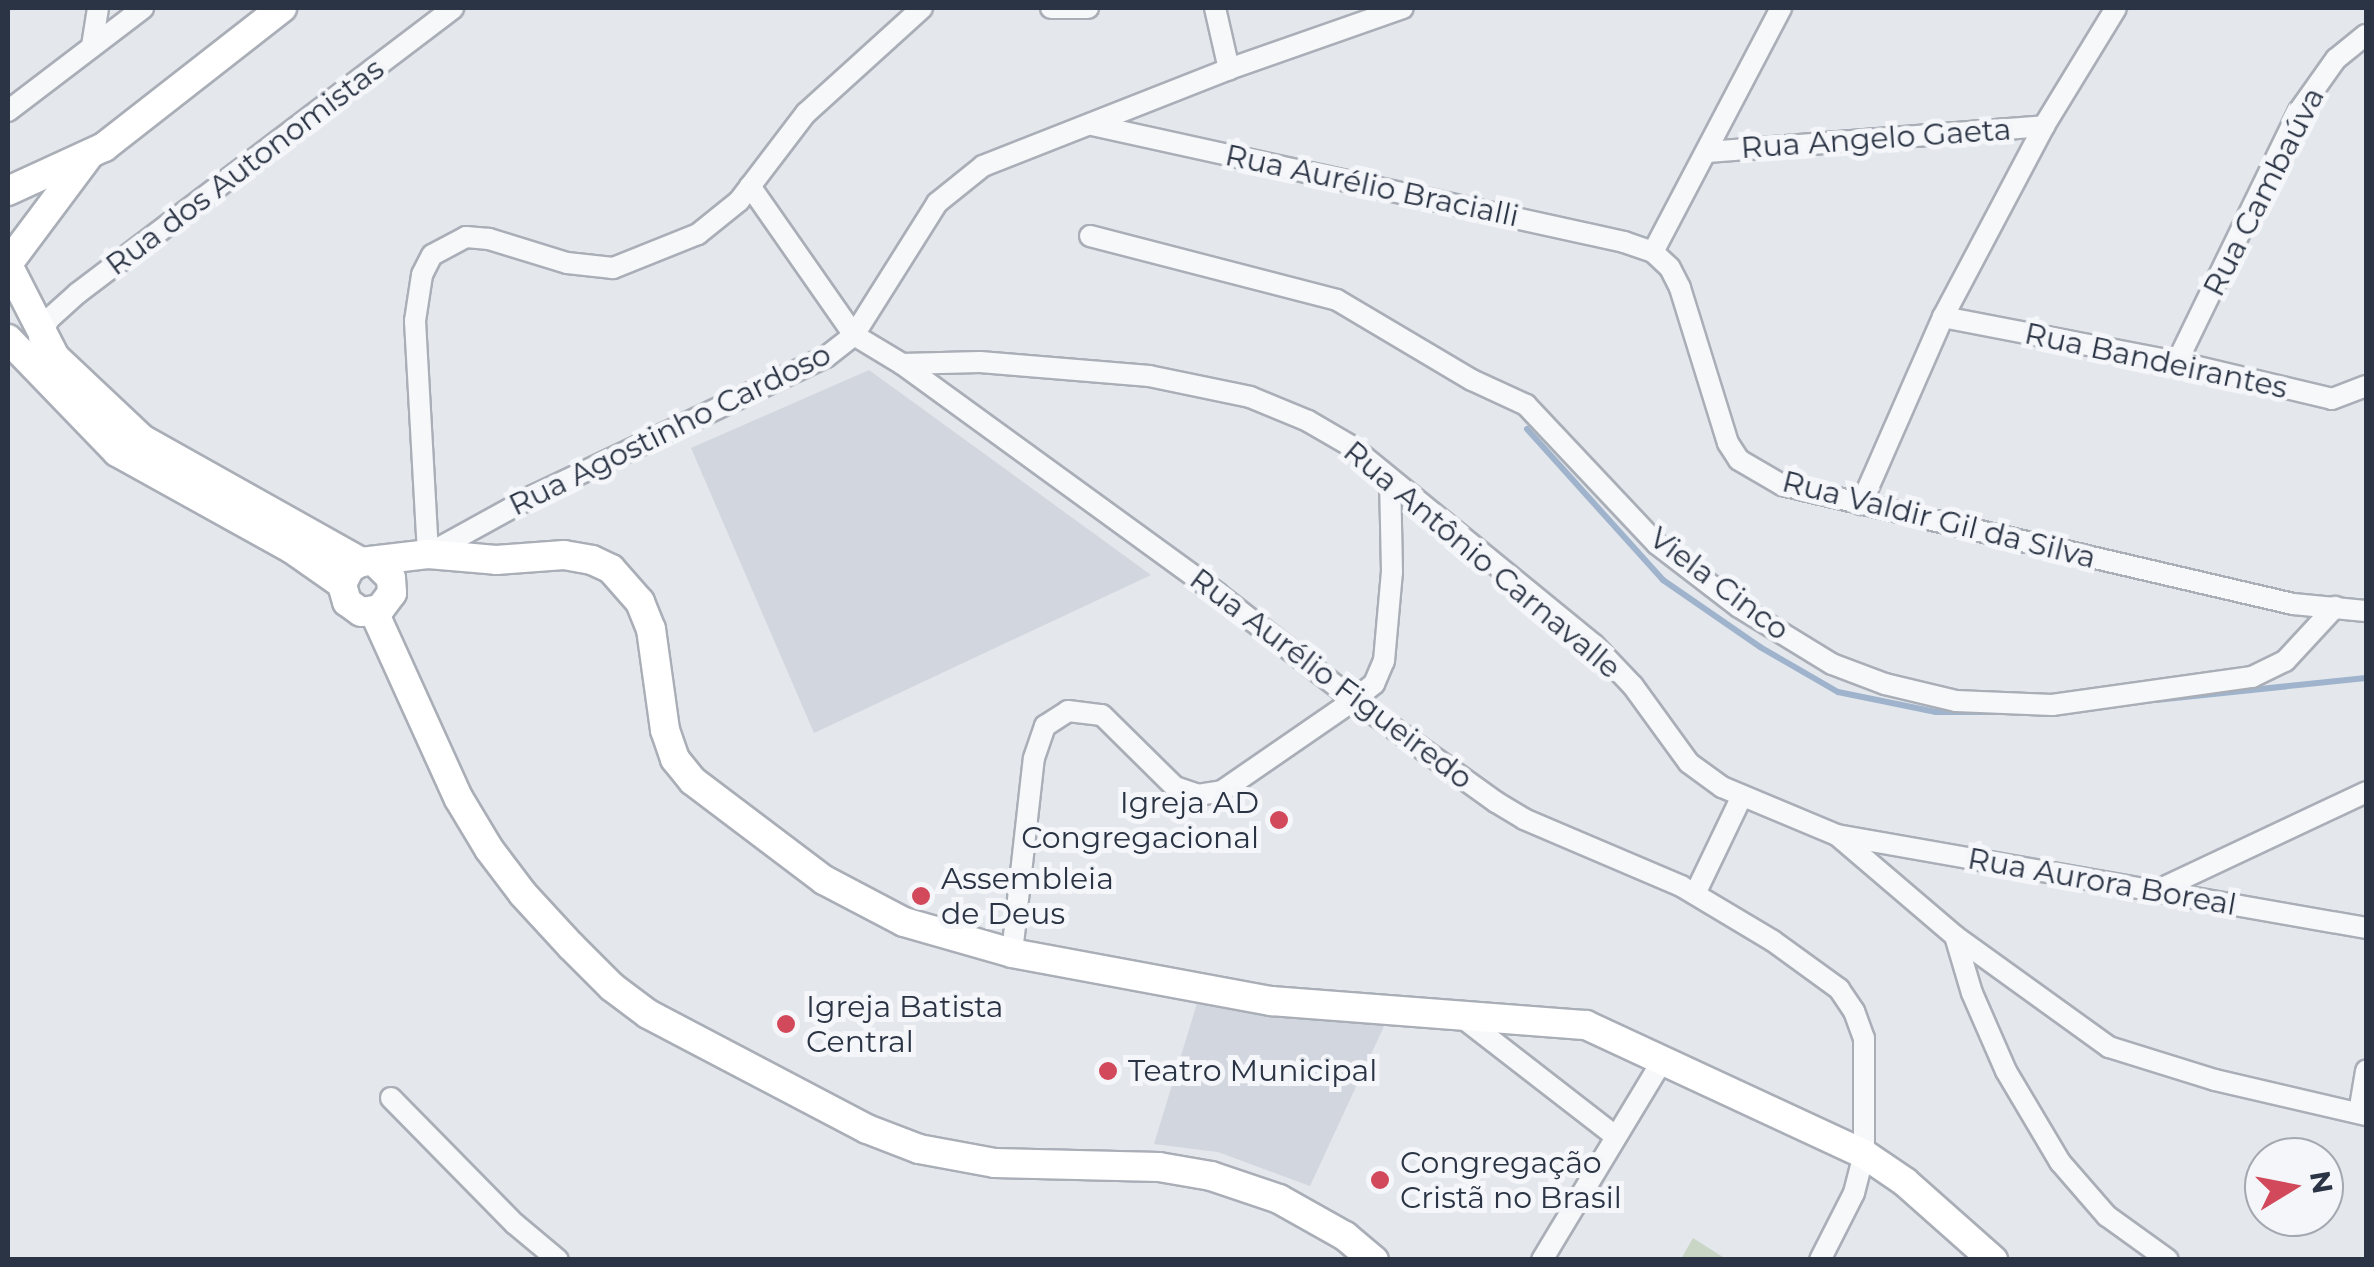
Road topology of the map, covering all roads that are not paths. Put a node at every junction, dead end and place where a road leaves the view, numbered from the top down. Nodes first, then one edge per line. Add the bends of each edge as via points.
1 (98, 8) edge
2 (143, 8) edge
3 (280, 8) edge
4 (453, 8) edge
5 (922, 8) edge
6 (1051, 8) edge
7 (1088, 8) edge
8 (1215, 8) edge
9 (1403, 8) edge
10 (1781, 8) edge
11 (2116, 8) edge
12 (2366, 35) edge
13 (92, 46) junction
14 (1229, 69) junction
15 (8, 112) edge
16 (1090, 125) junction
17 (2044, 126) junction
18 (1708, 152) junction
19 (87, 158) junction
20 (750, 186) junction
21 (8, 190) edge
22 (1090, 236) dead end
23 (1653, 252) junction
24 (10, 263) edge
25 (1943, 318) junction
26 (40, 330) junction
27 (854, 335) junction
28 (8, 339) edge
29 (2176, 362) junction
30 (902, 364) junction
31 (35, 371) junction
32 (2366, 386) edge
33 (1390, 480) junction
34 (1861, 504) junction
35 (428, 554) junction
36 (359, 570) junction
37 (383, 602) junction
38 (2335, 607) junction
39 (2366, 611) edge
40 (1354, 700) junction
41 (2366, 792) edge
42 (1742, 796) junction
43 (1837, 834) junction
44 (2155, 892) junction
45 (1695, 894) junction
46 (2366, 928) edge
47 (1955, 936) junction
48 (1012, 954) junction
49 (1463, 1018) junction
50 (1662, 1061) junction
51 (2366, 1070) edge
52 (390, 1098) dead end
53 (2363, 1114) edge
54 (1615, 1136) junction
55 (1864, 1154) junction
56 (558, 1260) edge
57 (1374, 1260) edge
58 (1542, 1260) edge
59 (1820, 1260) edge
60 (1992, 1260) edge
61 (2168, 1260) edge

1 - 13 street
2 - 13 street
3 - 19 main road
4 - 26 street, Rua dos Autonomistas via 78,294
5 - 20 street via 806,114
6 - 7 street
8 - 14 street
9 - 14 street, Rua Agostinho Cardoso
10 - 18 street
11 - 17 street
12 - 29 street, Rua Cambaúva via 2336,59 2300,110
13 - 15 street
14 - 16 street, Rua Agostinho Cardoso
16 - 23 street, Rua Aurélio Bracialli
16 - 27 street, Rua Agostinho Cardoso via 983,166 956,184 914,235
17 - 18 street, Rua Angelo Gaeta
17 - 25 street
18 - 23 street
19 - 21 main road
19 - 24 main road
20 - 27 street, Rua Aurélio Figueiredo
20 - 35 street via 698,234 613,268 566,263 489,238 466,237 432,255 415,321
22 - 38 street, Viela Cinco via 1337,300 1526,405 1656,544 1832,664 1885,684 1956,701 2052,705 2252,677 2285,660
23 - 34 street, Rua Valdir Gil da Silva via 1680,288 1720,423 1739,460 1782,485
24 - 26 main road
25 - 29 street, Rua Bandeirantes
25 - 34 street
26 - 31 street
26 - 36 main road via 55,357 142,439
27 - 30 street, Rua Aurélio Figueiredo
27 - 35 street, Rua Agostinho Cardoso via 826,357 533,496
28 - 31 main road
29 - 32 street, Rua Bandeirantes via 2332,399
30 - 33 street, Rua Antônio Carnavalle via 1065,367 1250,397 1351,446
30 - 40 street, Rua Aurélio Figueiredo
31 - 36 main road via 117,452 292,549
33 - 40 street via 1392,572 1384,661 1374,684
33 - 42 street, Rua Antônio Carnavalle via 1593,644 1689,762
34 - 38 street, Rua Valdir Gil da Silva via 2292,604
35 - 36 main road
35 - 37 main road
35 - 48 main road via 496,560 564,555 612,569 640,602 651,629 666,730 675,759 692,781 824,880 904,922
36 - 37 main road via 391,578
36 - 37 main road via 353,608
37 - 57 main road via 459,799 490,849 571,946 648,1014 919,1149 995,1163 1159,1167 1211,1176 1280,1199
38 - 39 street, Rua Valdir Gil da Silva
40 - 45 street, Rua Aurélio Figueiredo via 1524,819
40 - 48 street via 1222,792 1198,796 1174,787 1102,715 1084,710 1054,716 1034,758
41 - 44 street
42 - 43 street, Rua Antônio Carnavalle
42 - 45 street
43 - 44 street, Rua Aurora Boreal
43 - 47 street
44 - 46 street, Rua Aurora Boreal
45 - 55 street, Rua Aurélio Figueiredo via 1839,989 1854,1011 1864,1038
47 - 53 street via 2110,1047 2215,1080
47 - 61 street via 2006,1071 2060,1162 2107,1216
48 - 49 main road via 1272,1001
49 - 50 main road via 1586,1025
49 - 54 street
50 - 54 street
50 - 55 main road
51 - 53 street
52 - 56 street
54 - 58 street
55 - 59 street, Rua Aurélio Figueiredo via 1854,1193
55 - 60 main road via 1906,1182

